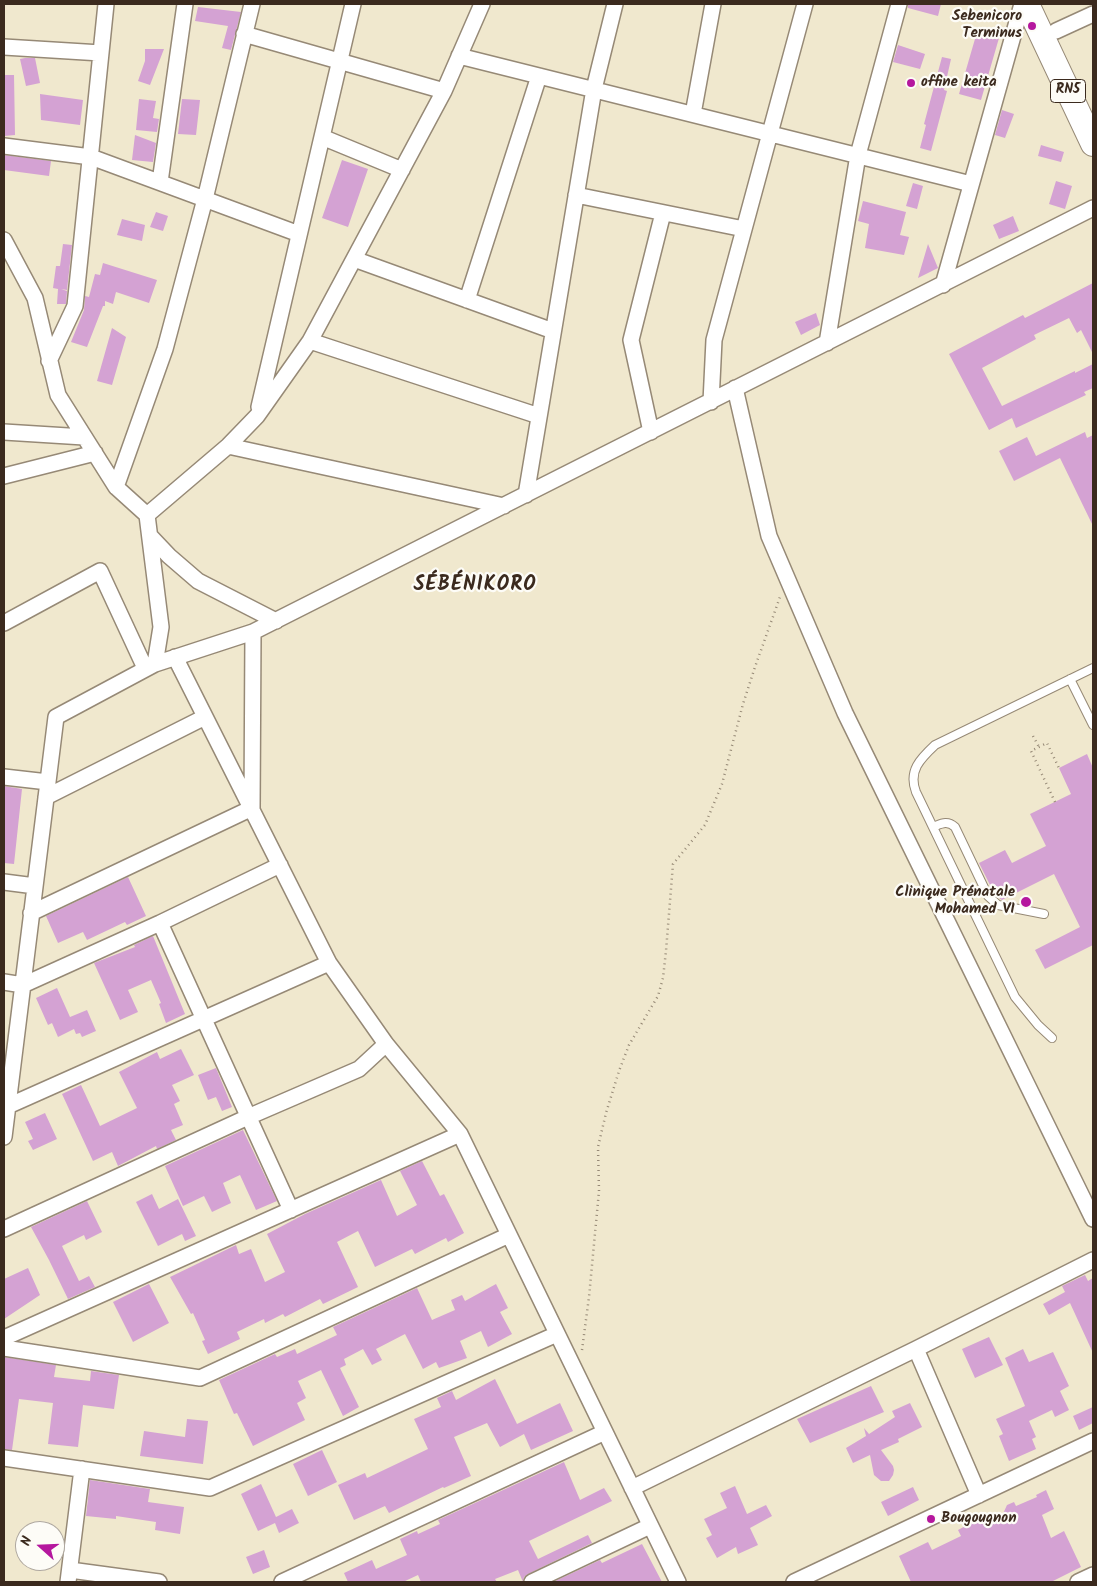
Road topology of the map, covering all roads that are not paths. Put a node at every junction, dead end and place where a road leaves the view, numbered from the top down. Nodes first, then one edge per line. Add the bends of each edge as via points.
1 (106, 4) edge
2 (185, 4) edge
3 (252, 4) edge
4 (353, 4) edge
5 (482, 4) edge
6 (615, 4) edge
7 (713, 4) edge
8 (805, 4) edge
9 (899, 4) edge
10 (1022, 4) edge
11 (1027, 4) edge
12 (1043, 4) edge
13 (1093, 14) edge
14 (1056, 31) junction
15 (244, 34) junction
16 (4, 47) edge
17 (101, 53) junction
18 (459, 56) junction
19 (339, 61) junction
20 (540, 76) junction
21 (594, 89) junction
22 (444, 92) junction
23 (1093, 111) edge
24 (693, 114) junction
25 (770, 133) junction
26 (322, 137) junction
27 (1093, 144) edge
28 (4, 146) edge
29 (858, 155) junction
30 (91, 157) junction
31 (402, 170) junction
32 (160, 182) junction
33 (971, 184) junction
34 (576, 195) junction
35 (205, 199) junction
36 (1093, 208) edge
37 (663, 213) junction
38 (744, 230) junction
39 (299, 234) junction
40 (4, 240) edge
41 (354, 259) junction
42 (943, 285) junction
43 (468, 300) junction
44 (553, 331) junction
45 (310, 341) junction
46 (827, 343) junction
47 (50, 360) junction
48 (735, 388) junction
49 (712, 402) junction
50 (257, 416) junction
51 (539, 416) junction
52 (4, 432) edge
53 (652, 432) junction
54 (84, 437) junction
55 (228, 446) junction
56 (95, 453) junction
57 (4, 476) edge
58 (116, 487) junction
59 (526, 495) junction
60 (504, 506) junction
61 (147, 515) junction
62 (150, 536) junction
63 (276, 620) junction
64 (4, 623) edge
65 (253, 632) junction
66 (175, 657) junction
67 (150, 666) junction
68 (1093, 668) edge
69 (1070, 679) junction
70 (205, 717) junction
71 (1093, 726) edge
72 (4, 777) edge
73 (47, 790) junction
74 (252, 808) junction
75 (933, 827) junction
76 (280, 865) junction
77 (4, 882) edge
78 (35, 886) junction
79 (31, 913) junction
80 (1044, 914) dead end
81 (160, 923) junction
82 (329, 963) junction
83 (4, 982) edge
84 (23, 985) junction
85 (204, 1020) junction
86 (1052, 1038) dead end
87 (386, 1044) junction
88 (7, 1098) edge
89 (248, 1117) junction
90 (460, 1134) junction
91 (4, 1137) edge
92 (291, 1210) junction
93 (1093, 1219) edge
94 (4, 1228) edge
95 (509, 1234) junction
96 (1093, 1260) edge
97 (557, 1334) junction
98 (4, 1338) edge
99 (4, 1348) edge
100 (916, 1349) junction
101 (605, 1432) junction
102 (1093, 1440) edge
103 (4, 1458) edge
104 (82, 1469) junction
105 (632, 1488) junction
106 (979, 1495) junction
107 (650, 1526) junction
108 (1093, 1575) edge
109 (69, 1576) edge
110 (158, 1582) edge
111 (284, 1582) edge
112 (532, 1582) edge
113 (678, 1582) edge
114 (794, 1582) edge
115 (1078, 1582) edge

1 - 17 street
2 - 32 street
3 - 15 street
4 - 19 street
5 - 18 street
6 - 21 street
7 - 24 street
8 - 25 street
9 - 29 street
10 - 33 street
11 - 27 highway, RN5
12 - 14 highway, RN5
13 - 14 street
14 - 23 highway, RN5
15 - 19 street
15 - 35 street
16 - 17 street
17 - 30 street
18 - 20 street
18 - 22 street
19 - 22 street
19 - 26 street
20 - 21 street
20 - 43 street
21 - 24 street
21 - 34 street
22 - 31 street
24 - 25 street
25 - 29 street
25 - 38 street
26 - 31 street
26 - 39 street
28 - 30 street
29 - 33 street
29 - 46 street
30 - 32 street
30 - 47 street via 76,306
31 - 41 street
32 - 35 street
33 - 42 street
34 - 37 street
34 - 44 street
35 - 39 street
35 - 58 street via 165,349
36 - 42 street
37 - 38 street
37 - 53 street via 631,340
38 - 49 street via 714,340
39 - 50 street
40 - 47 street via 35,298
41 - 43 street
41 - 45 street
42 - 46 street
43 - 44 street
44 - 51 street
45 - 50 street
45 - 51 street
46 - 48 street
47 - 54 street via 58,395
48 - 49 street
48 - 93 street via 769,536 787,580 845,713
49 - 53 street
50 - 55 street
51 - 59 street
52 - 54 street
53 - 59 street
54 - 56 street
55 - 60 street
55 - 61 street
56 - 57 street
56 - 58 street
58 - 61 street
59 - 60 street
60 - 63 street
61 - 62 street
62 - 63 street via 198,581
62 - 67 street via 161,627
63 - 65 street
64 - 67 street via 100,571
65 - 66 street
65 - 74 street
66 - 67 street
66 - 70 street
67 - 73 street via 56,717
68 - 69 lane
69 - 71 lane
69 - 75 lane via 935,745 925,755 914,772 912,783
70 - 73 street
70 - 74 street
72 - 73 street
73 - 78 street
74 - 76 street
74 - 79 street
75 - 80 lane via 945,822 955,827 993,902
75 - 86 lane via 1015,997
76 - 81 street
76 - 82 street
77 - 78 street
78 - 79 street
79 - 84 street
81 - 84 street
81 - 85 street
82 - 85 street
82 - 87 street
83 - 84 street
84 - 88 street
85 - 88 street
85 - 89 street
87 - 89 street via 359,1069
87 - 90 street
88 - 91 street
89 - 92 street
89 - 94 street
90 - 92 street
90 - 95 street
92 - 98 street
95 - 97 street
95 - 99 street via 200,1378
96 - 100 street
97 - 101 street
97 - 104 street via 210,1488
100 - 105 street
100 - 106 street
101 - 105 street
101 - 111 street
102 - 106 street
103 - 104 street
104 - 109 street
105 - 107 street
106 - 114 street
107 - 112 street
107 - 113 street
108 - 115 street
109 - 110 street

